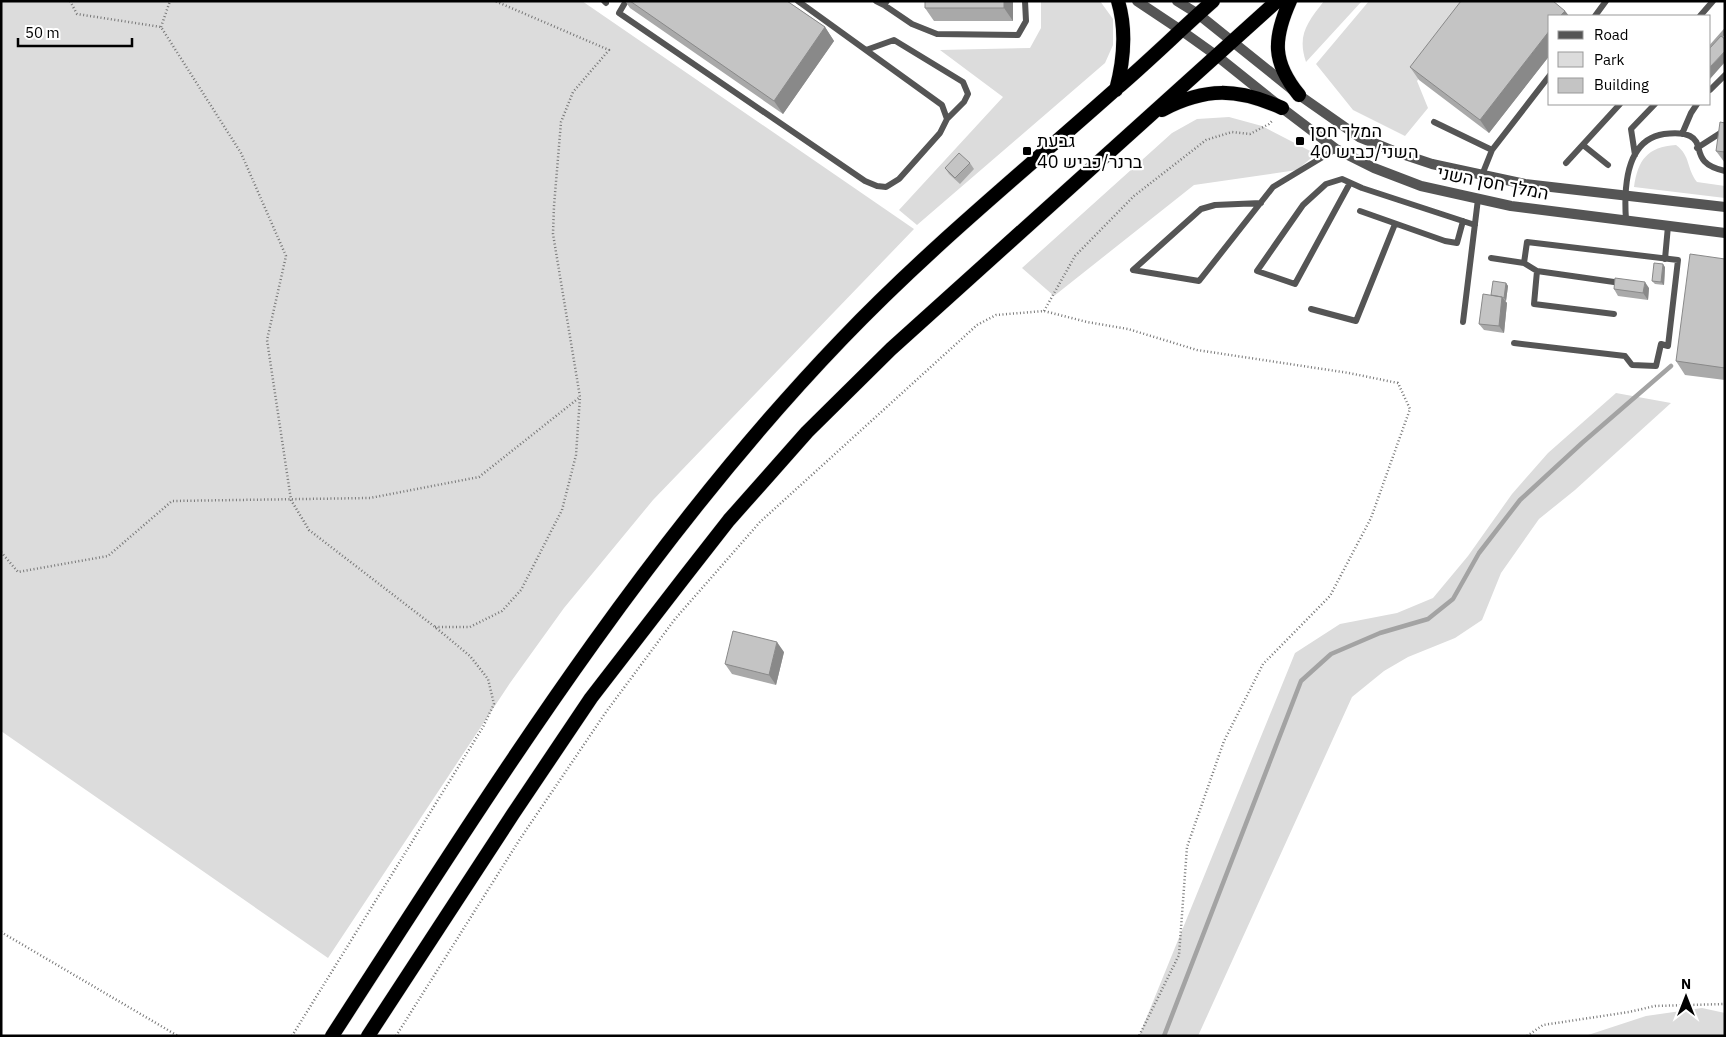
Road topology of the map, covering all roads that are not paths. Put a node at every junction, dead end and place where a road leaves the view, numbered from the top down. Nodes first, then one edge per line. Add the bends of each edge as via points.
1 (626, 1) edge
2 (798, 1) edge
3 (813, 1) edge
4 (876, 1) edge
5 (1025, 1) edge
6 (1118, 1) edge
7 (1137, 1) edge
8 (1178, 1) edge
9 (1212, 1) edge
10 (1277, 1) edge
11 (1290, 1) edge
12 (1606, 1) edge
13 (1713, 1) edge
14 (885, 3) edge
15 (808, 8) junction
16 (1198, 14) junction
17 (1596, 15) edge
18 (1701, 15) edge
19 (1182, 30) junction
20 (1231, 41) junction
21 (866, 50) junction
22 (1217, 56) junction
23 (1725, 75) edge
24 (1548, 78) edge
25 (1711, 89) edge
26 (1116, 90) junction
27 (1299, 95) junction
28 (1619, 105) edge
29 (1653, 105) edge
30 (1696, 105) edge
31 (1282, 108) junction
32 (947, 119) junction
33 (1144, 121) junction
34 (1434, 122) dead end
35 (1725, 130) edge
36 (1682, 134) junction
37 (1583, 145) junction
38 (1336, 148) junction
39 (1697, 148) junction
40 (1492, 150) junction
41 (1634, 155) junction
42 (1566, 163) dead end
43 (1608, 165) dead end
44 (1725, 170) edge
45 (1482, 176) junction
46 (1350, 182) junction
47 (1625, 195) junction
48 (1478, 199) junction
49 (1261, 203) junction
50 (1725, 207) edge
51 (1360, 211) dead end
52 (1626, 220) junction
53 (1463, 221) junction
54 (1396, 224) junction
55 (1475, 225) junction
56 (1668, 226) junction
57 (1725, 233) edge
58 (1491, 258) dead end
59 (1665, 258) junction
60 (1524, 263) junction
61 (1537, 271) junction
62 (1614, 282) edge
63 (1311, 309) dead end
64 (1614, 314) dead end
65 (1463, 322) dead end
66 (1514, 343) dead end
67 (332, 1036) edge
68 (368, 1036) edge

1 - 32 lane via 619,13 865,181 877,186 886,187 899,179 940,133
2 - 15 lane
3 - 15 lane
4 - 14 lane
5 - 14 lane via 1026,21 1018,35 937,34 912,24
6 - 26 highway via 1124,34
7 - 19 street, המלך חסן השני
8 - 16 street, המלך חסן השני
9 - 16 highway
10 - 20 highway
11 - 27 highway via 1279,32 1279,62
12 - 17 lane
13 - 18 lane
15 - 21 lane
16 - 19 highway
16 - 20 street, המלך חסן השני
19 - 22 street, המלך חסן השני
19 - 26 highway
20 - 22 highway
20 - 27 street, המלך חסן השני
21 - 32 lane via 942,104
21 - 32 lane via 894,40 963,82 968,94
22 - 31 street, המלך חסן השני
22 - 33 highway
23 - 25 lane
24 - 40 lane
26 - 67 highway via 981,206 841,339 695,508 540,719
27 - 45 street, המלך חסן השני via 1359,137 1432,164
28 - 37 lane
29 - 41 lane via 1631,129
30 - 36 lane
31 - 33 highway via 1246,95 1212,93 1164,109
31 - 38 street, המלך חסן השני
33 - 68 highway via 891,349 807,432 729,520 644,627 570,729
34 - 40 lane
35 - 39 lane
36 - 39 lane via 1695,140
36 - 41 lane via 1659,135
37 - 42 lane
37 - 43 lane
38 - 48 street, המלך חסן השני via 1374,168 1421,186
38 - 49 lane via 1281,181
39 - 44 lane via 1706,164
40 - 45 lane
41 - 47 lane
45 - 47 street, המלך חסן השני
46 - 46 lane via 1342,179 1326,184 1303,205 1257,271 1295,284
46 - 53 lane
47 - 50 street, המלך חסן השני
47 - 52 lane
48 - 52 street, המלך חסן השני
48 - 55 lane
49 - 49 lane via 1215,205 1201,209 1132,270 1199,281
51 - 54 lane
52 - 56 street, המלך חסן השני
53 - 54 lane via 1457,243
53 - 55 lane
54 - 63 lane via 1356,321
55 - 65 lane
56 - 57 street, המלך חסן השני
56 - 59 lane
58 - 60 lane
59 - 60 lane via 1527,242
59 - 66 lane via 1678,260 1668,346 1661,344 1656,366 1632,365 1625,356
60 - 61 lane
61 - 62 lane
61 - 64 lane via 1534,304

